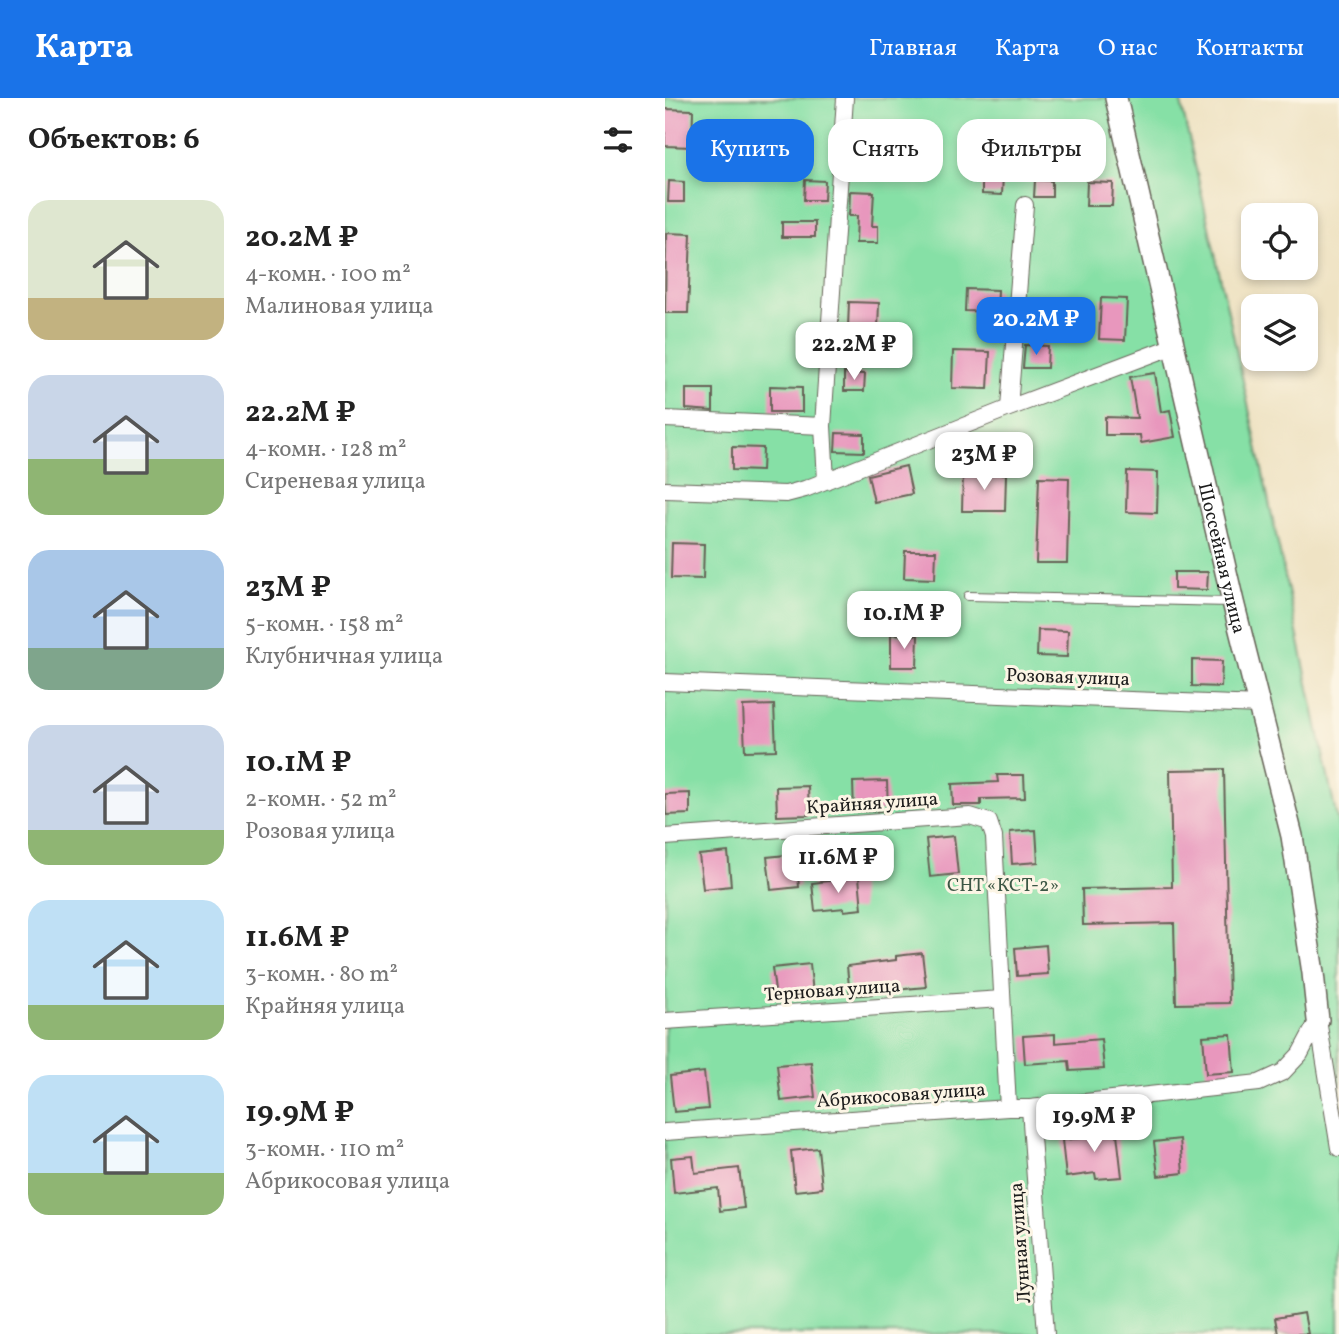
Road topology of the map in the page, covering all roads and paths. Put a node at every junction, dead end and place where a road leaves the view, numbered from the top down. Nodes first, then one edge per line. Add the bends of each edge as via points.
1 (845, 98) edge
2 (1116, 98) edge
3 (1025, 205) dead end
4 (1174, 346) junction
5 (1010, 408) junction
6 (665, 419) edge
7 (823, 426) junction
8 (826, 481) junction
9 (665, 490) edge
10 (968, 596) dead end
11 (1233, 603) junction
12 (665, 682) edge
13 (1260, 705) junction
14 (665, 837) edge
15 (1002, 999) junction
16 (1318, 1020) junction
17 (665, 1021) edge
18 (1008, 1108) junction
19 (1030, 1108) junction
20 (665, 1132) edge
21 (1339, 1148) edge
22 (1046, 1334) edge

1 - 7 street
2 - 4 street, Шоссейная улица
3 - 5 street
4 - 5 street
4 - 11 street, Шоссейная улица
5 - 8 street
6 - 7 street
7 - 8 street
8 - 9 street via 786,494
10 - 11 lane
11 - 13 street, Шоссейная улица
12 - 13 street, Розовая улица
13 - 16 street, Шоссейная улица via 1292,836
14 - 15 street, Крайняя улица via 970,816 989,822 994,837
15 - 17 street, Терновая улица
15 - 18 street
16 - 19 street, Абрикосовая улица via 1300,1055 1283,1072 1259,1083
16 - 21 street
18 - 19 street, Абрикосовая улица
18 - 20 street, Абрикосовая улица
19 - 22 street, Лунная улица

